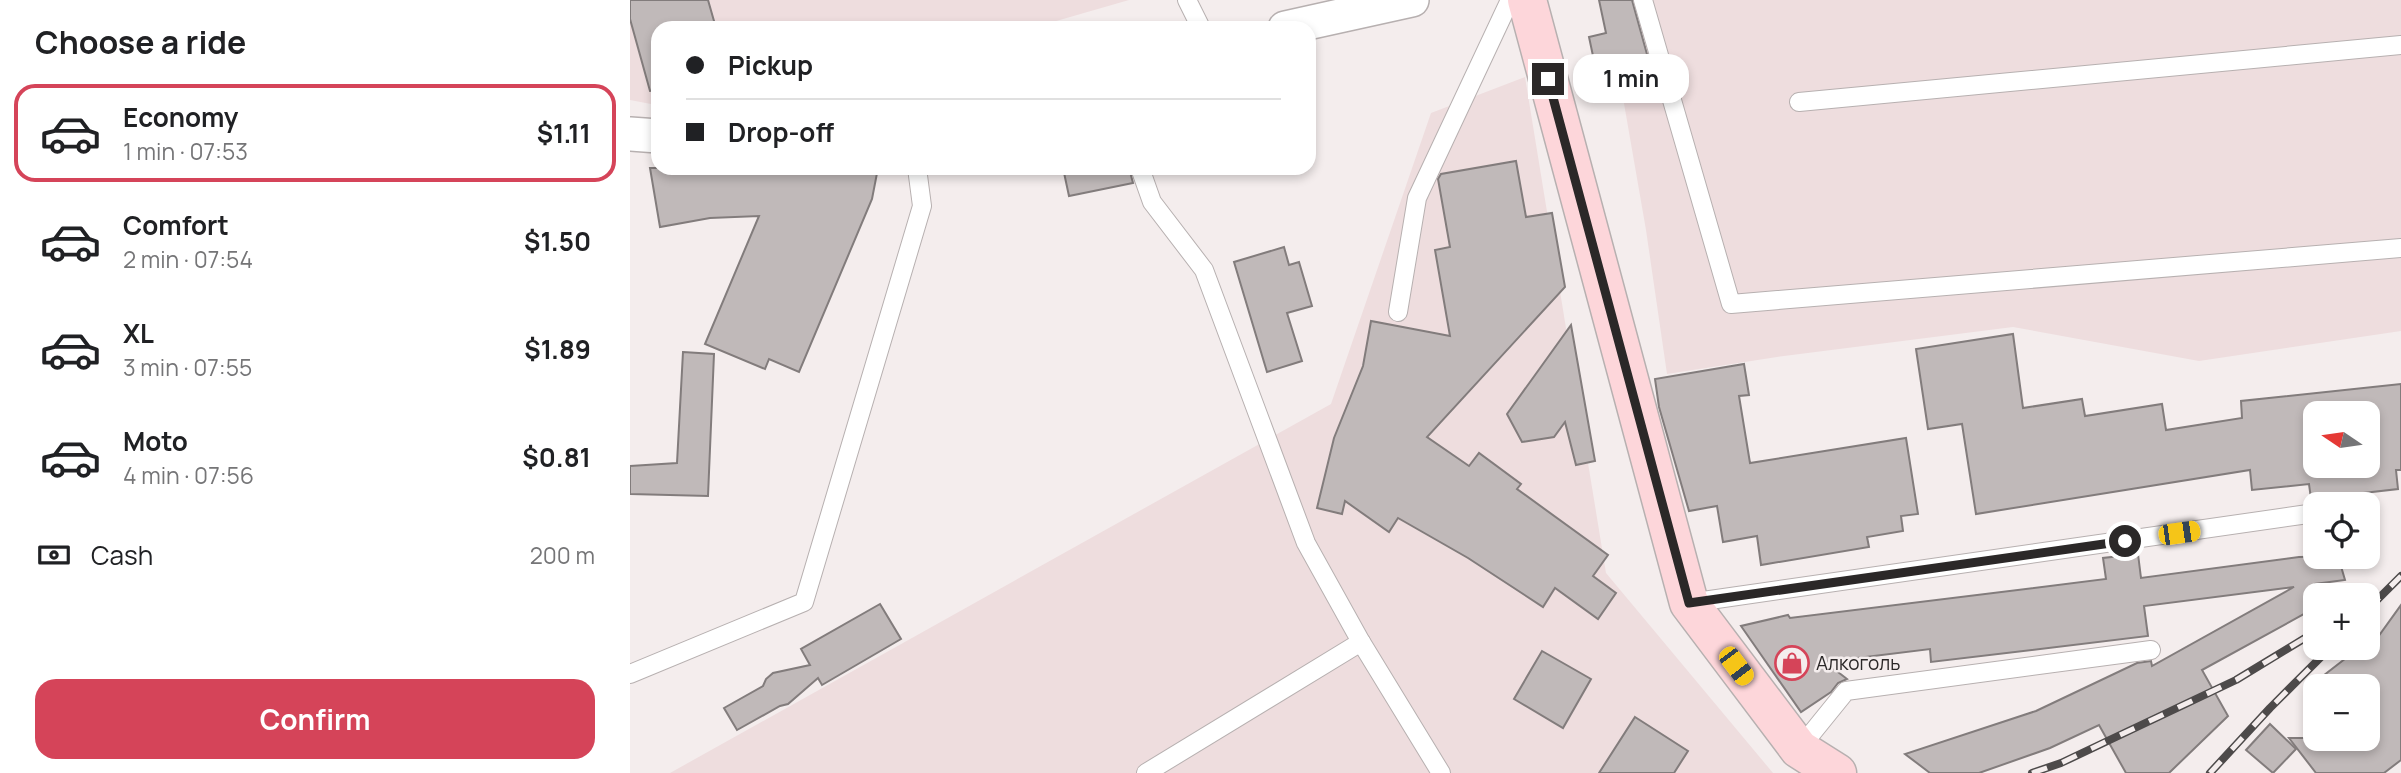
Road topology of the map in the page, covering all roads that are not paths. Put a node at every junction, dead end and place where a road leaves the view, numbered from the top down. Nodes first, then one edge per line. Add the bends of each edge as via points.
1 (1187, 0) edge
2 (1412, 0) edge
3 (1510, 0) edge
4 (1527, 0) edge
5 (1643, 0) edge
6 (1198, 21) edge
7 (1316, 21) edge
8 (2401, 45) edge
9 (1799, 102) dead end
10 (630, 134) edge
11 (651, 136) edge
12 (918, 175) edge
13 (1142, 175) edge
14 (2401, 248) edge
15 (1398, 312) dead end
16 (2303, 515) edge
17 (1689, 603) junction
18 (1361, 642) junction
19 (2151, 650) dead end
20 (630, 674) edge
21 (1799, 749) junction
22 (1146, 773) edge
23 (1441, 773) edge
24 (1837, 773) edge

1 - 6 lane
2 - 7 street
3 - 15 lane via 1417,198
4 - 17 street
5 - 14 lane via 1731,304
8 - 9 lane
10 - 11 street
12 - 20 lane via 922,206 804,603
13 - 18 lane via 1152,202 1204,270 1306,543
16 - 17 lane
17 - 21 street
18 - 22 lane
18 - 23 lane
19 - 21 lane via 1846,691
21 - 24 street

